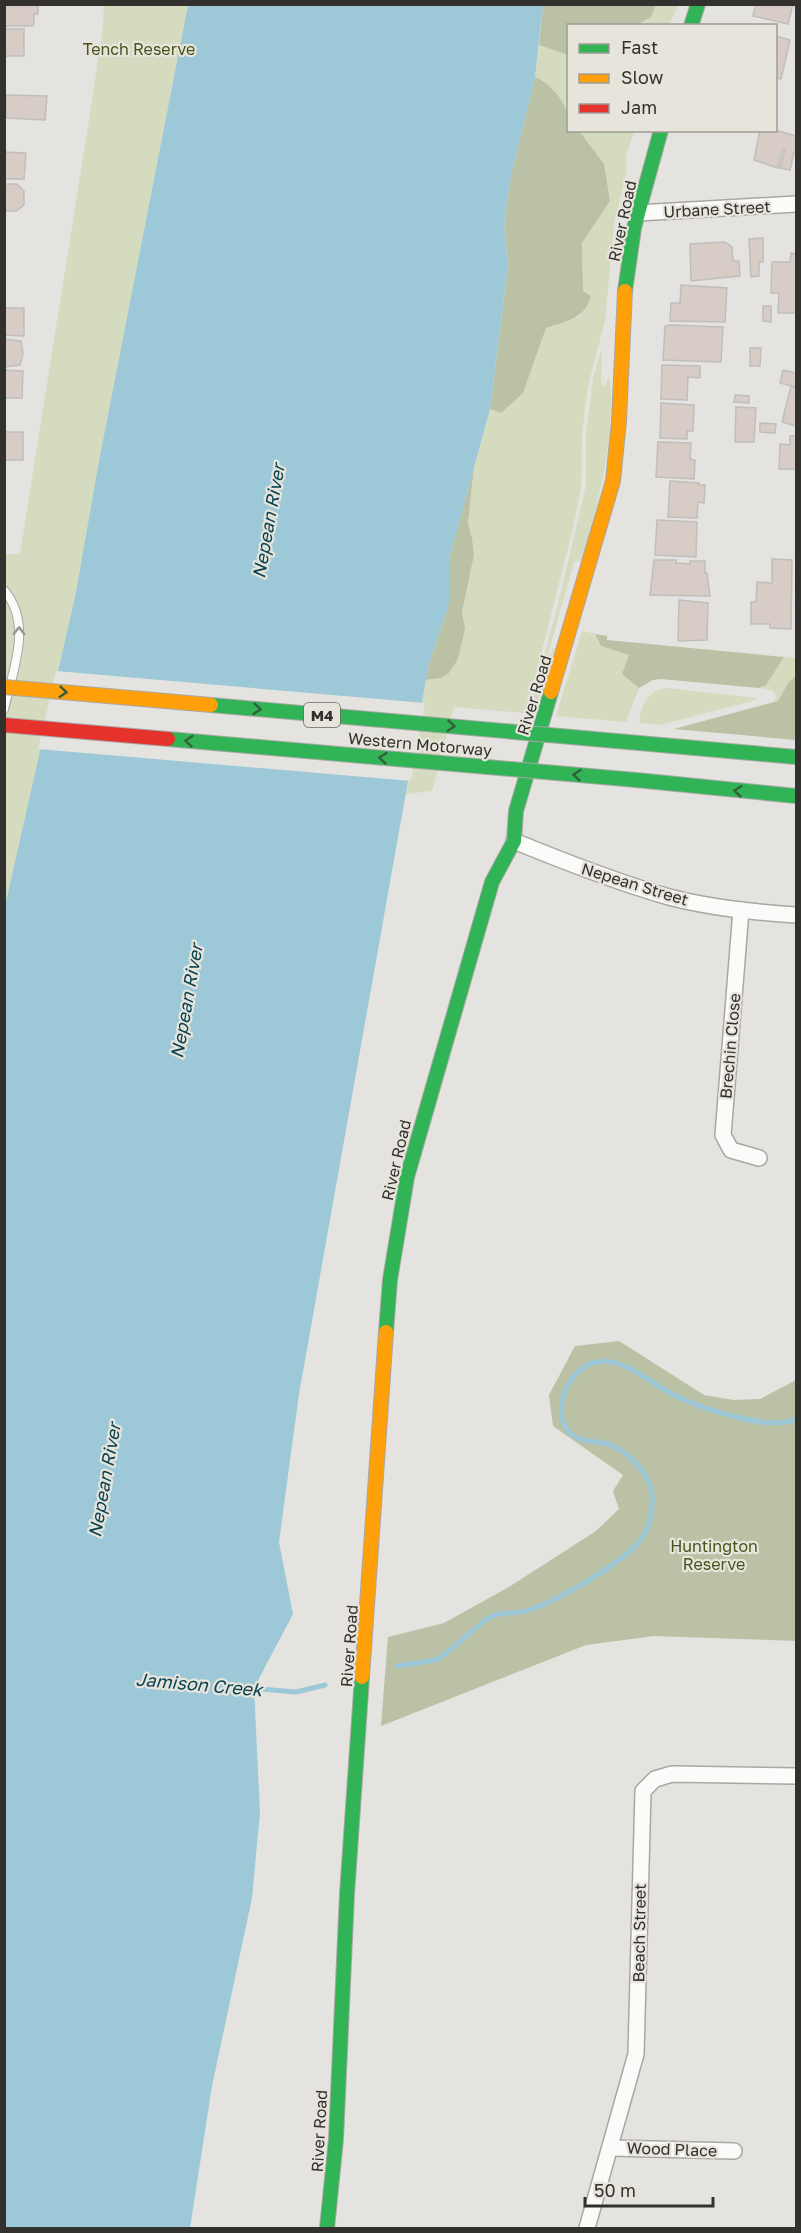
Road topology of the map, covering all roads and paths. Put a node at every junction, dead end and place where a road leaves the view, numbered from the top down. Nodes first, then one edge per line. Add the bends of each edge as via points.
1 (698, 4) edge
2 (692, 24) edge
3 (660, 132) edge
4 (796, 204) edge
5 (638, 213) junction
6 (4, 590) edge
7 (4, 687) edge
8 (4, 709) edge
9 (4, 725) edge
10 (796, 757) edge
11 (796, 796) edge
12 (514, 841) junction
13 (741, 910) junction
14 (796, 915) edge
15 (759, 1158) dead end
16 (796, 1776) edge
17 (611, 2148) junction
18 (734, 2151) dead end
19 (327, 2229) edge
20 (587, 2229) edge

1 - 2 main road
3 - 5 main road, River Road
4 - 5 street, Urbane Street
5 - 12 main road, River Road via 628,272 613,481 516,810
8 -> 6 lane via 20,625 14,604
7 -> 10 main road, Western Motorway / M4, bridge
11 -> 9 main road, Western Motorway / M4, bridge
12 - 13 street, Nepean Street via 671,898
12 - 19 main road, River Road via 492,882 422,1121 407,1177 390,1280 346,1906 336,2139
13 - 14 street, Nepean Street
13 - 15 street, Brechin Close via 723,1135 731,1150
16 - 17 street, Beach Street via 672,1774 655,1779 643,1791 637,2042
17 - 18 street, Wood Place
17 - 20 street, Beach Street

